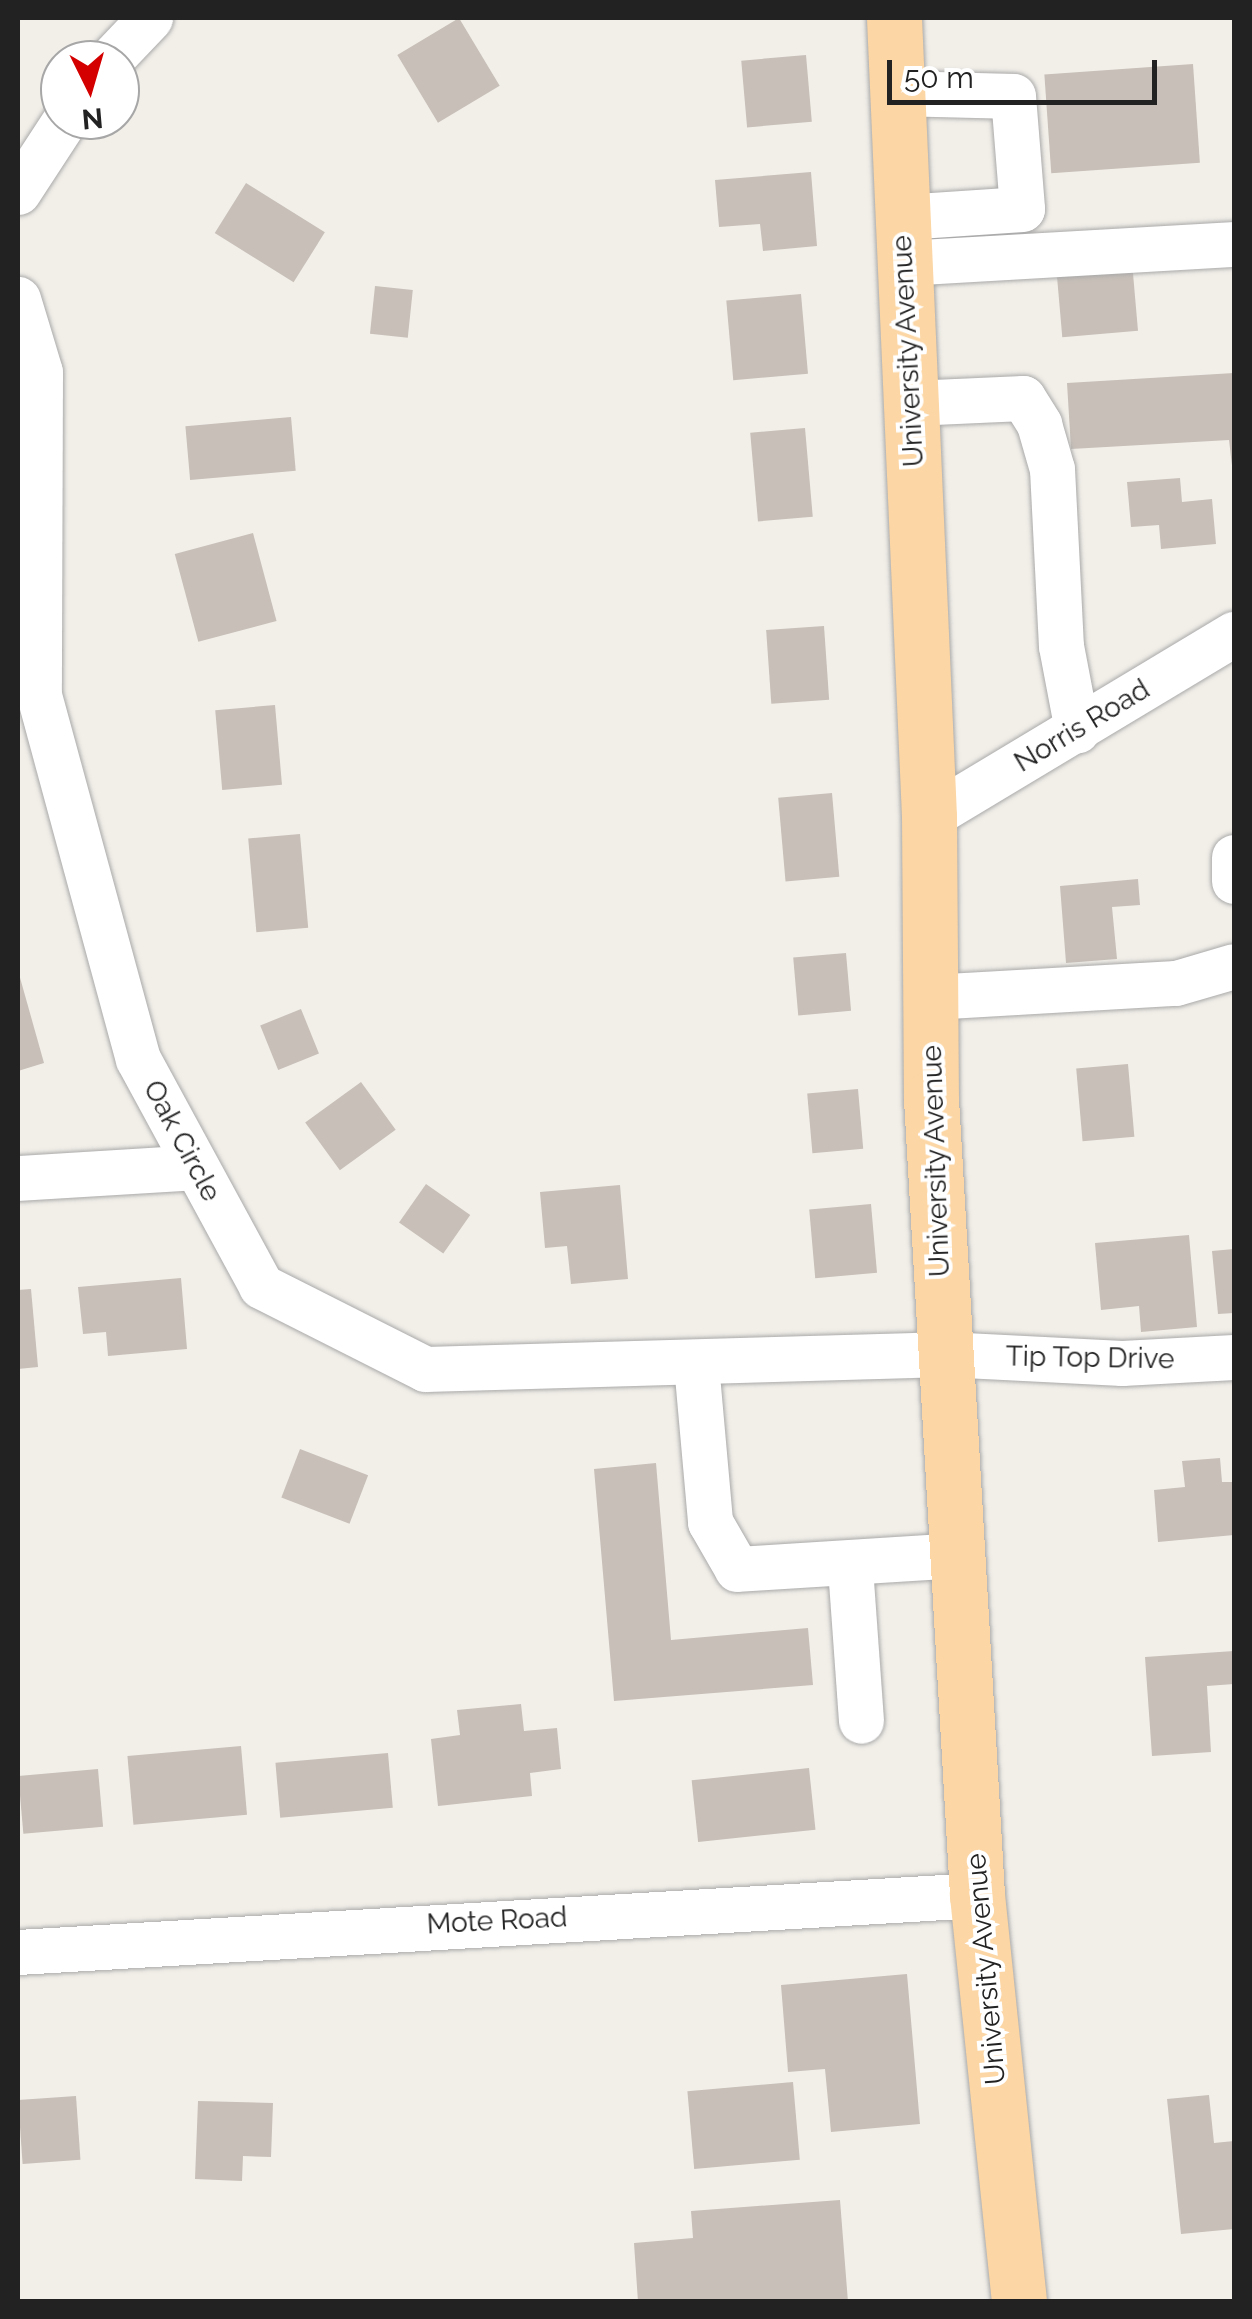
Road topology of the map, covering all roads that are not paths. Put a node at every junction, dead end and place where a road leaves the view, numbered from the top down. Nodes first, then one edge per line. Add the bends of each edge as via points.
1 (150, 18) edge
2 (894, 18) edge
3 (129, 40) edge
4 (898, 94) junction
5 (52, 140) edge
6 (18, 192) edge
7 (904, 240) junction
8 (1234, 244) edge
9 (18, 300) edge
10 (910, 404) junction
11 (1234, 634) edge
12 (1076, 730) junction
13 (929, 816) junction
14 (1234, 857) edge
15 (1234, 880) edge
16 (1234, 966) edge
17 (930, 997) junction
18 (196, 1167) junction
19 (18, 1178) edge
20 (945, 1354) junction
21 (1234, 1356) edge
22 (696, 1364) junction
23 (957, 1555) junction
24 (850, 1567) junction
25 (861, 1721) dead end
26 (977, 1895) junction
27 (18, 1952) edge
28 (1019, 2302) edge

1 - 3 street
2 - 4 main road, University Avenue
4 - 7 main road, University Avenue
4 - 7 street via 1013,96 1022,209
5 - 6 street
7 - 8 street
7 - 10 main road, University Avenue
9 - 18 street, Oak Circle via 40,372 40,695 138,1059
10 - 12 street via 1022,398 1039,424 1052,470 1061,646
10 - 13 main road, University Avenue
11 - 12 street, Norris Road
12 - 13 street, Norris Road
13 - 17 main road, University Avenue
14 - 15 street
16 - 17 street via 1176,983
17 - 20 main road, University Avenue
18 - 19 street
18 - 22 street, Oak Circle via 261,1286 426,1370
20 - 21 street, Tip Top Drive via 1122,1363
20 - 22 street, Oak Circle
20 - 23 main road, University Avenue
22 - 24 street via 710,1522 723,1551 758,1574
23 - 24 street
23 - 26 main road, University Avenue
24 - 25 street
26 - 27 street, Mote Road
26 - 28 main road, University Avenue

